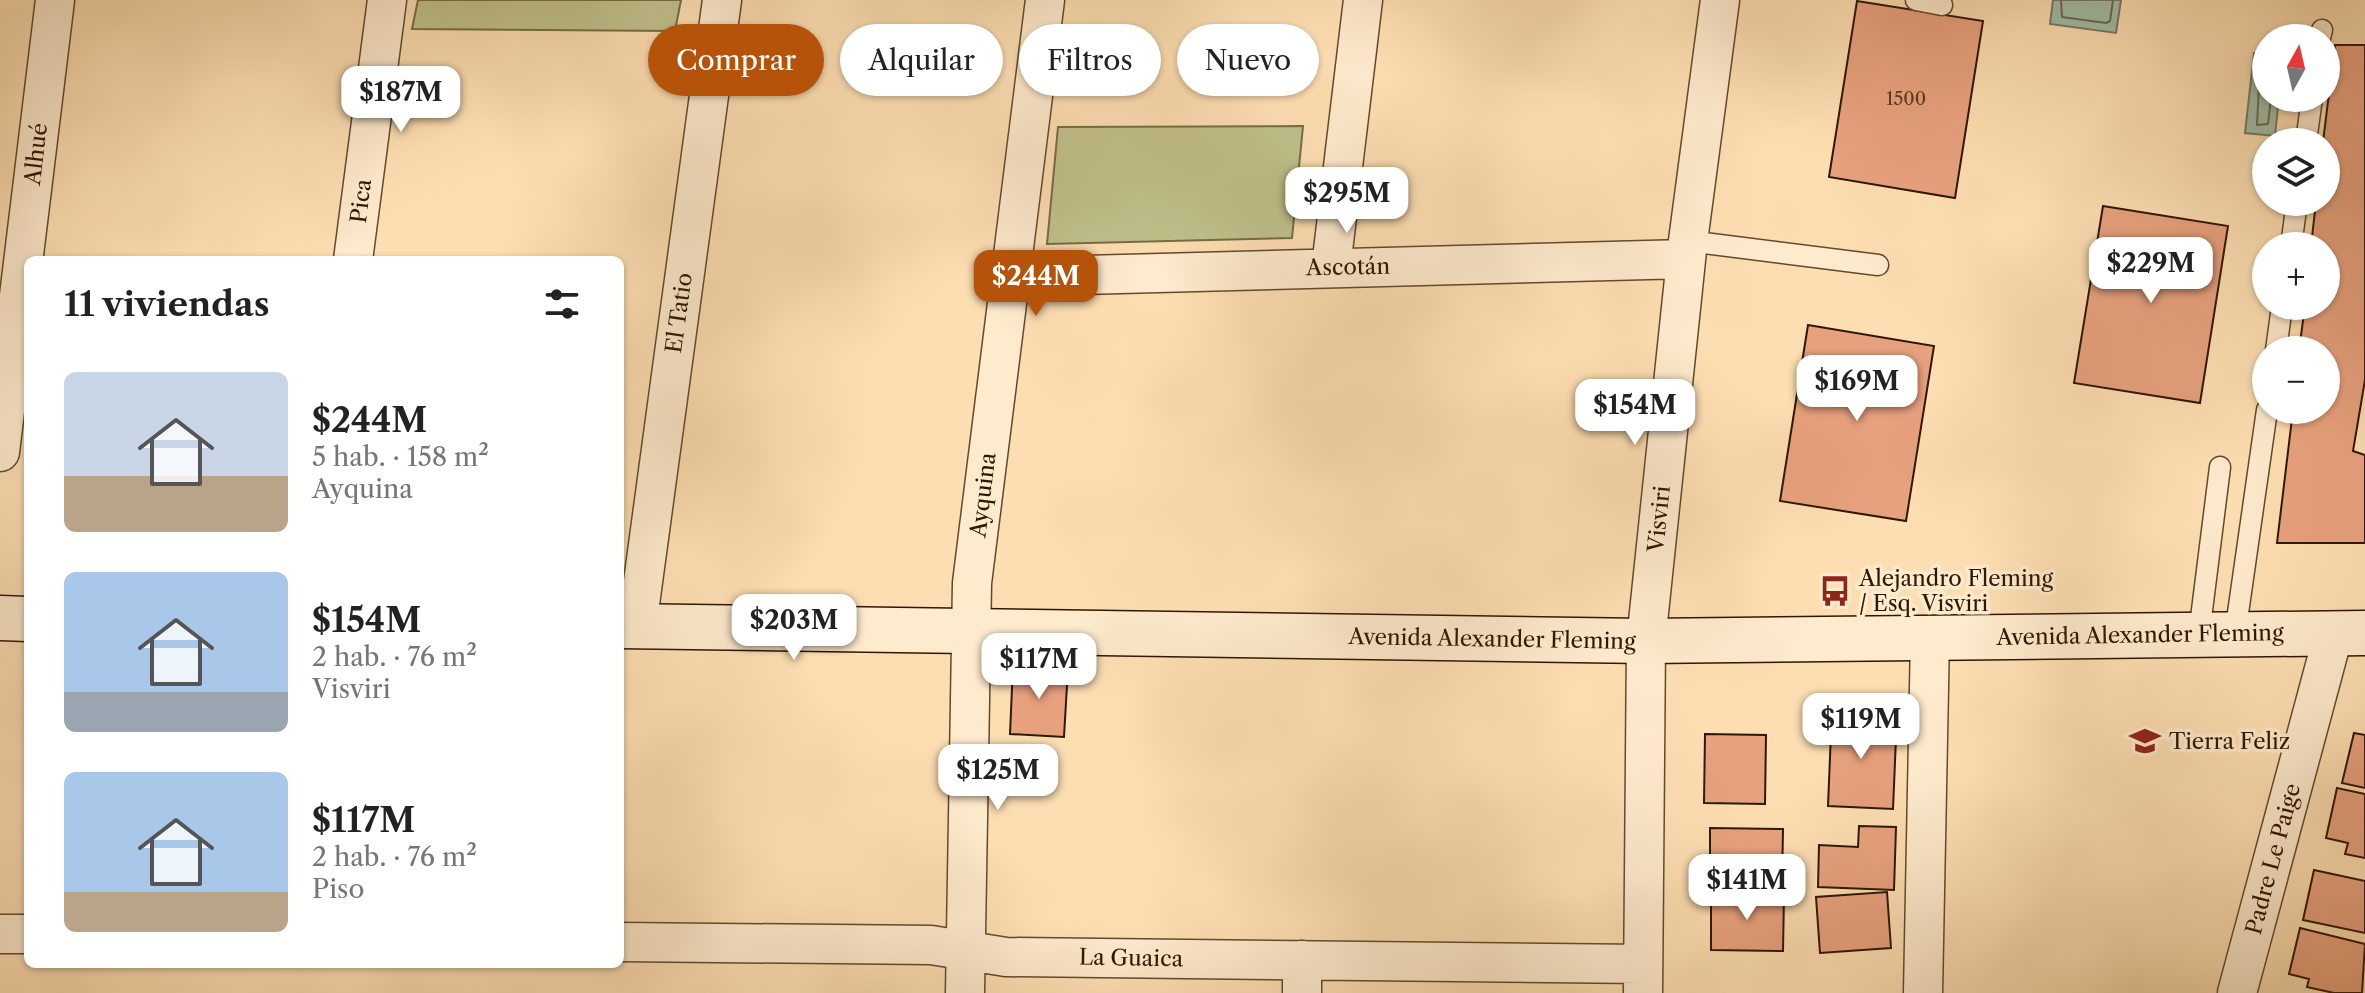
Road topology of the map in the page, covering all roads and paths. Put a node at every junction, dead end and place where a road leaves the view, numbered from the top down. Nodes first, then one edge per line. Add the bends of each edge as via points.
1 (55, 0) edge
2 (387, 0) edge
3 (722, 0) edge
4 (1045, 0) edge
5 (1363, 0) edge
6 (1720, 0) edge
7 (1916, 0) edge
8 (1942, 5) dead end
9 (1687, 250) junction
10 (354, 256) edge
11 (1878, 265) dead end
12 (1331, 267) junction
13 (1010, 277) junction
14 (2264, 424) edge
15 (0, 452) edge
16 (2220, 467) dead end
17 (0, 618) edge
18 (24, 619) edge
19 (629, 626) edge
20 (969, 631) junction
21 (2349, 632) edge
22 (2217, 634) junction
23 (1930, 637) junction
24 (1646, 641) junction
25 (0, 934) edge
26 (24, 934) edge
27 (624, 942) edge
28 (965, 951) junction
29 (1302, 976) edge
30 (1643, 978) edge
31 (965, 993) edge
32 (1923, 993) edge
33 (2237, 993) edge

1 - 15 street, Alhué
2 - 10 street, Pica
3 - 19 street, El Tatio
4 - 13 street, Ayquina
5 - 12 street
6 - 9 street, Visviri
7 - 8 lane
9 - 11 lane
9 - 12 street, Ascotán
9 - 24 street, Visviri
12 - 13 street, Ascotán
13 - 20 street, Ayquina
14 - 22 lane
16 - 22 lane
17 - 18 main road
19 - 20 main road, Avenida Alexander Fleming
20 - 24 main road, Avenida Alexander Fleming
20 - 28 street, Ayquina
21 - 22 main road, Avenida Alexander Fleming
21 - 33 street, Padre Le Paige
22 - 23 main road, Avenida Alexander Fleming
23 - 24 main road, Avenida Alexander Fleming
23 - 32 street
24 - 30 street, Visviri
25 - 26 street
27 - 28 street, La Guaica via 931,945
28 - 29 street, La Guaica
28 - 31 street, Ayquina
29 - 30 street, La Guaica

